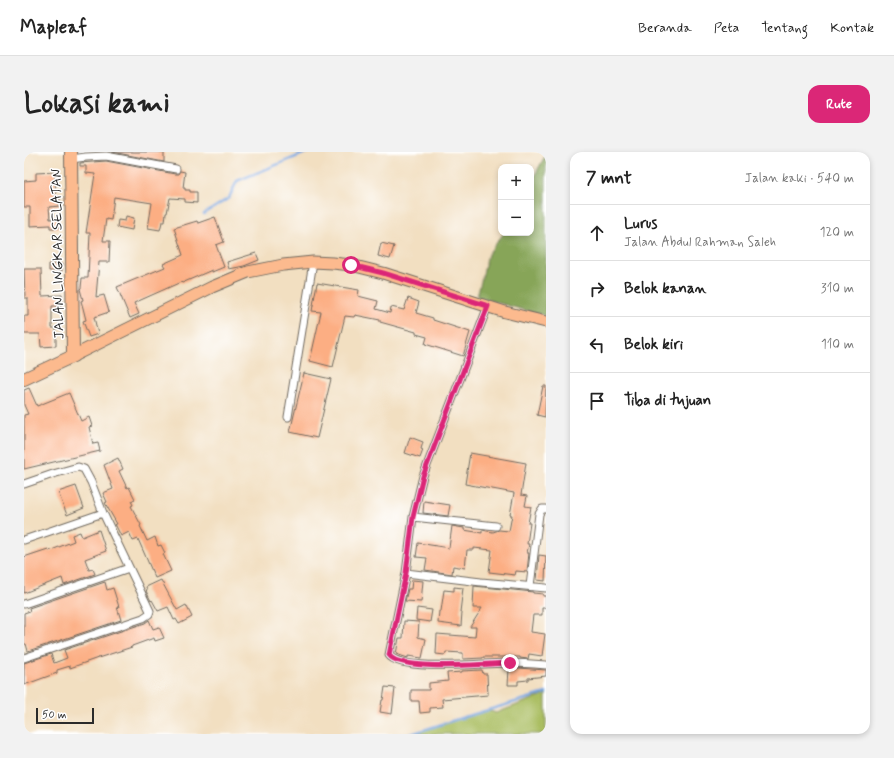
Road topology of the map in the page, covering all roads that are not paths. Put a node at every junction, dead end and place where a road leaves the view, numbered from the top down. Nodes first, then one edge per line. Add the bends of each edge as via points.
1 (71, 156) edge
2 (176, 169) dead end
3 (313, 262) junction
4 (488, 306) junction
5 (546, 322) edge
6 (73, 356) junction
7 (24, 380) edge
8 (288, 417) dead end
9 (24, 484) edge
10 (546, 508) edge
11 (103, 513) junction
12 (413, 517) junction
13 (496, 526) dead end
14 (24, 540) edge
15 (129, 568) junction
16 (406, 573) junction
17 (530, 586) junction
18 (546, 588) edge
19 (24, 604) edge
20 (24, 658) edge
21 (546, 665) edge

1 - 2 street via 106,156
1 - 6 highway, JALAN LINGKAR SELATAN
3 - 4 main road via 351,265 383,273
3 - 6 main road via 248,272
3 - 8 street
4 - 5 main road
4 - 12 street via 423,476
6 - 7 highway
9 - 11 street via 78,467 82,468 91,482
10 - 17 street via 539,514
11 - 14 street
11 - 15 street
12 - 13 street
12 - 16 street
15 - 19 street
15 - 20 street via 149,608 147,616
16 - 17 street
16 - 21 street via 389,655 393,660 432,666 510,663
17 - 18 street

